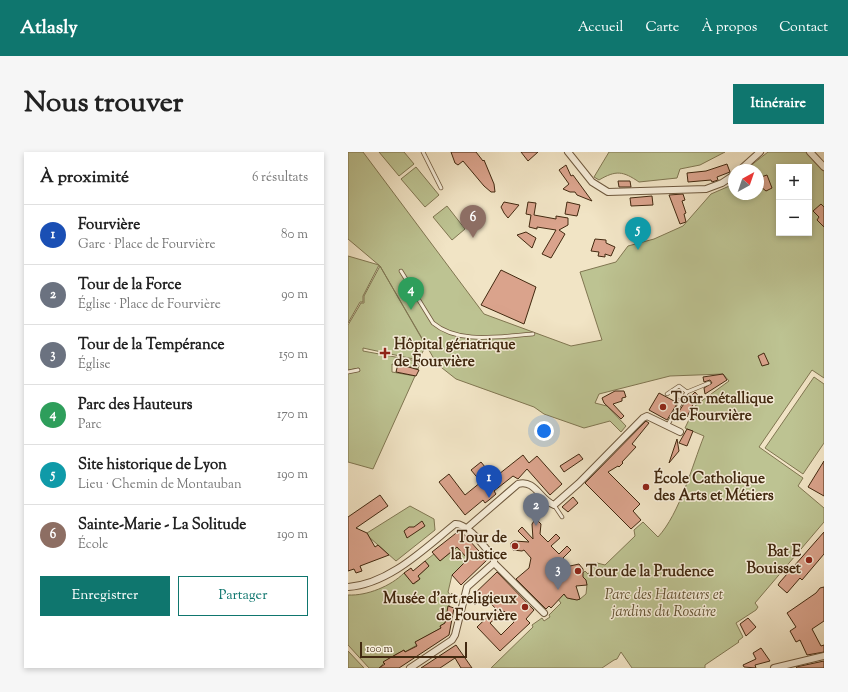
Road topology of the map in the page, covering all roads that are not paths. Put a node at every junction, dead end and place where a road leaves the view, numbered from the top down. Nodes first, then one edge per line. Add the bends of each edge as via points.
1 (422, 152) edge
2 (568, 152) edge
3 (760, 152) edge
4 (810, 152) edge
5 (747, 164) edge
6 (824, 167) edge
7 (728, 179) edge
8 (441, 188) dead end
9 (401, 271) dead end
10 (532, 334) dead end
11 (358, 370) dead end
12 (348, 372) edge
13 (709, 383) dead end
14 (687, 392) junction
15 (667, 394) dead end
16 (667, 426) junction
17 (680, 432) dead end
18 (551, 504) junction
19 (562, 517) dead end
20 (467, 528) junction
21 (493, 564) junction
22 (348, 588) edge
23 (544, 613) dead end
24 (824, 656) edge
25 (410, 668) edge
26 (774, 668) edge

1 - 8 lane
2 - 7 street via 592,182 608,192 706,189
3 - 5 street
4 - 6 street
9 - 10 lane via 433,323 439,328 462,336 474,337
11 - 12 lane
13 - 14 lane
14 - 15 lane via 679,386
14 - 16 lane
16 - 17 street
16 - 18 street via 647,416 643,418 579,483
18 - 19 lane
18 - 20 street via 531,485 524,482 518,484
20 - 21 street via 494,558
20 - 22 street via 455,524 394,571 366,585
21 - 23 street
21 - 25 street via 467,587 456,635
24 - 26 street

